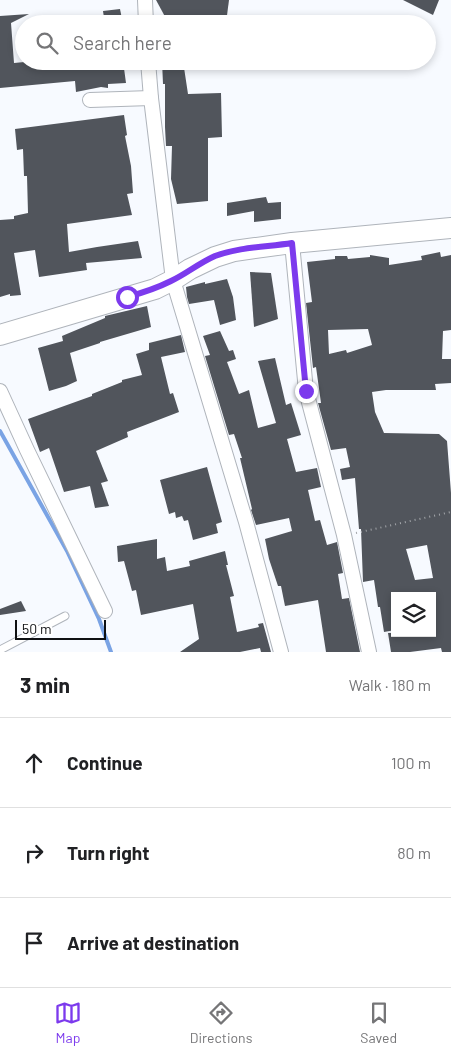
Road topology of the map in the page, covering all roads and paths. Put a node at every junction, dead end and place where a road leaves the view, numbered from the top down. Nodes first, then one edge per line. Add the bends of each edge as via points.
1 (145, 0) edge
2 (146, 15) edge
3 (148, 70) edge
4 (150, 98) junction
5 (90, 100) dead end
6 (451, 228) edge
7 (292, 243) junction
8 (173, 280) junction
9 (0, 335) edge
10 (0, 390) edge
11 (451, 512) edge
12 (344, 535) junction
13 (105, 612) dead end
14 (65, 616) dead end
15 (0, 650) edge
16 (280, 652) edge
17 (369, 652) edge

1 - 2 street
3 - 4 street
4 - 5 street
4 - 8 street
6 - 7 street
7 - 8 street via 215,256
7 - 12 street via 306,391
8 - 9 street via 155,289
8 - 16 street via 246,522
10 - 13 street
11 - 12 path
12 - 17 street
14 - 15 lane

